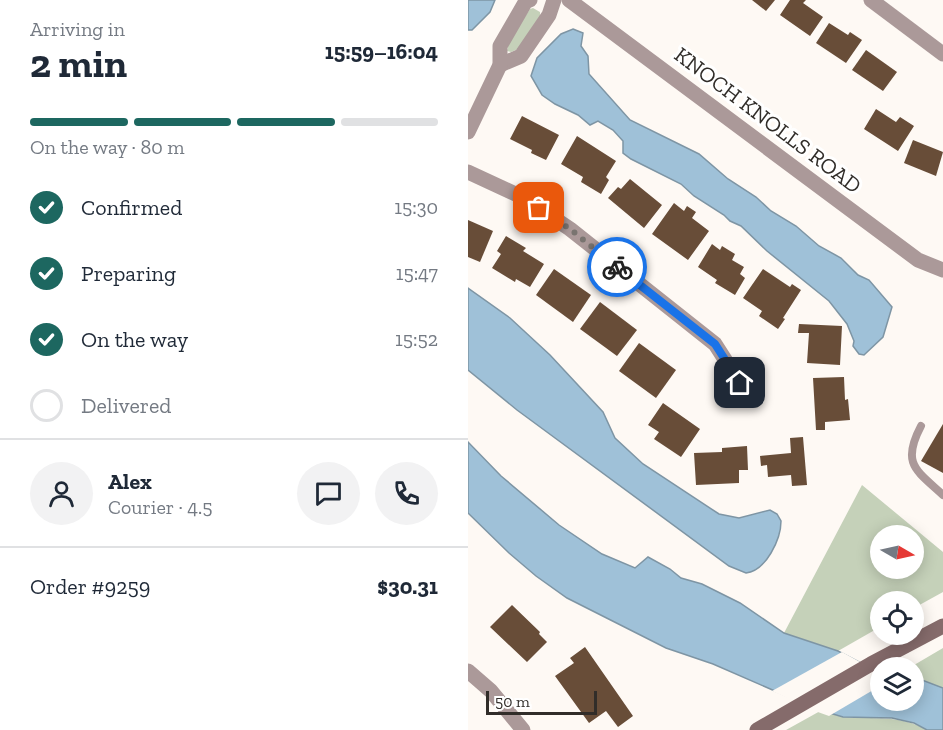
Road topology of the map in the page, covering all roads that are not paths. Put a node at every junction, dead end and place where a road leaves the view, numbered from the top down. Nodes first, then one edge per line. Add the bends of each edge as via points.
1 (530, 0) edge
2 (554, 0) edge
3 (569, 0) edge
4 (871, 0) edge
5 (943, 54) edge
6 (500, 65) junction
7 (468, 132) edge
8 (468, 172) edge
9 (943, 270) edge
10 (740, 383) dead end
11 (921, 426) dead end
12 (943, 495) edge
13 (943, 626) edge
14 (468, 671) edge
15 (523, 730) edge
16 (757, 730) edge

1 - 6 street via 500,46
2 - 6 street via 549,15 521,57
3 - 9 street, KNOCH KNOLLS ROAD via 918,260
4 - 5 street
6 - 7 street
8 - 10 street via 524,198 570,229 715,344
11 - 12 lane via 910,455 921,474
13 - 16 main road
14 - 15 street via 491,691

